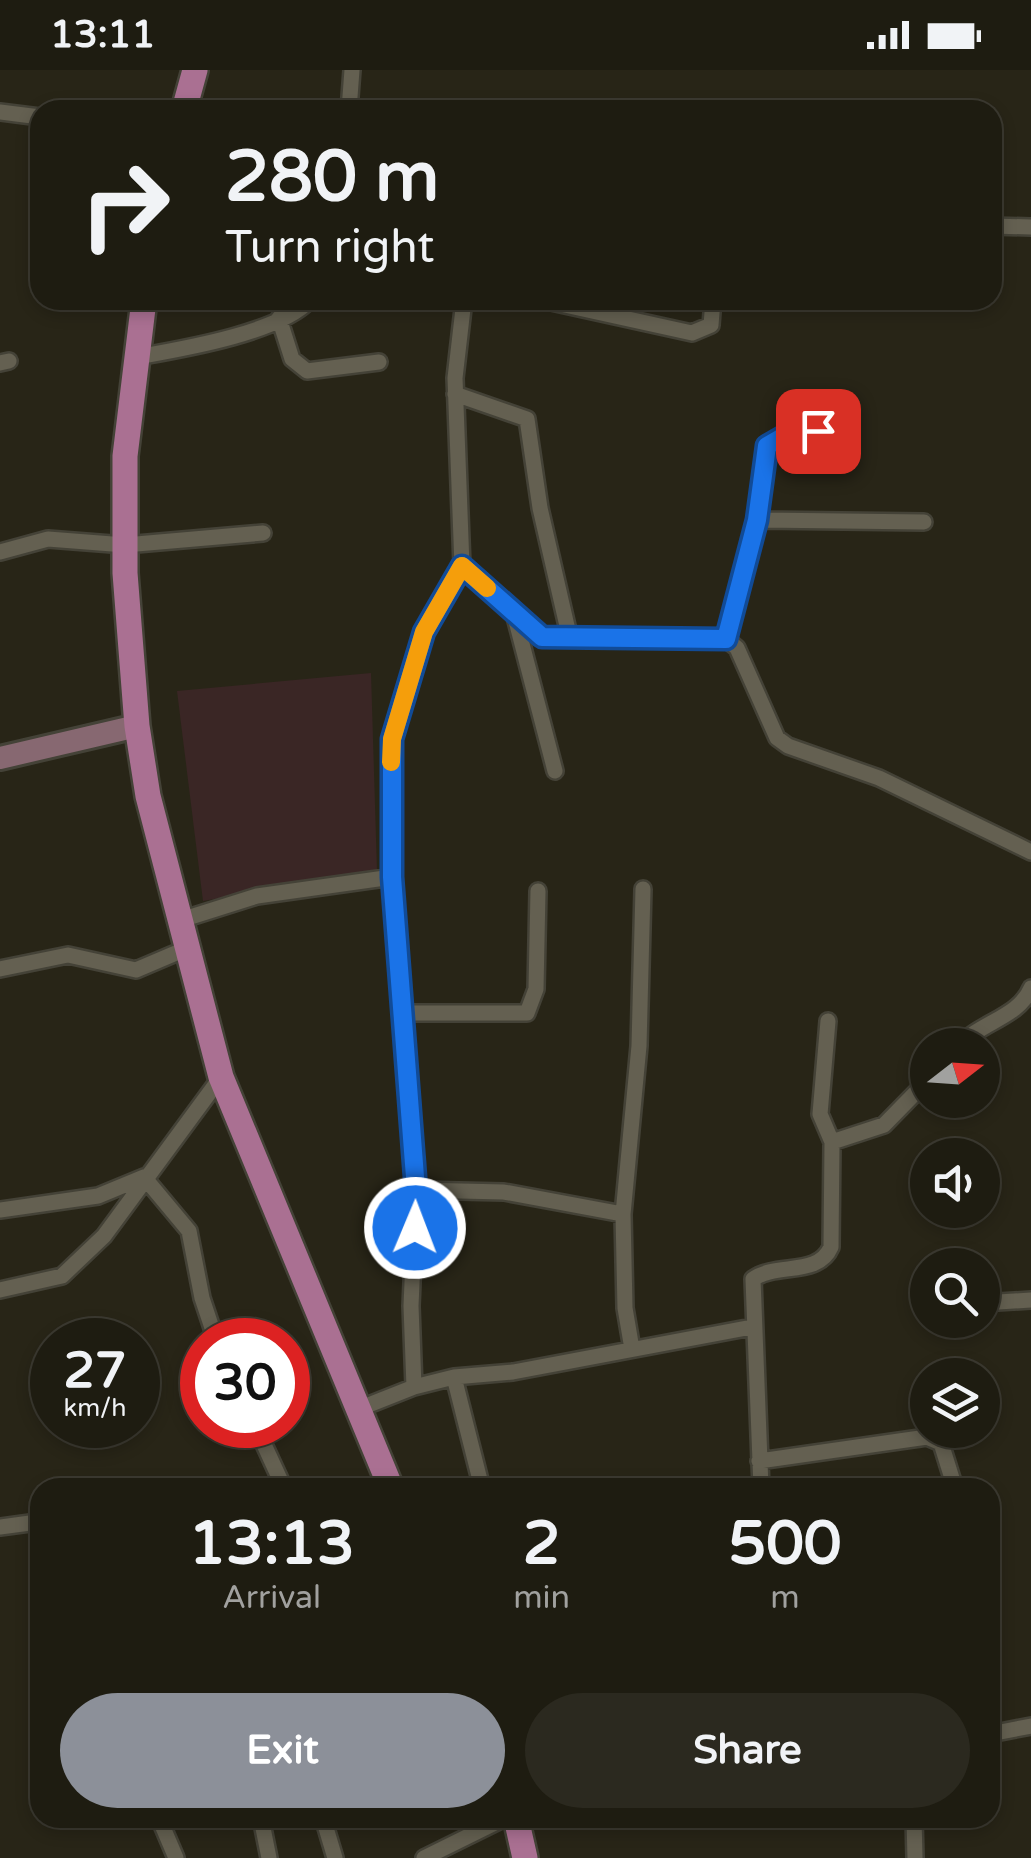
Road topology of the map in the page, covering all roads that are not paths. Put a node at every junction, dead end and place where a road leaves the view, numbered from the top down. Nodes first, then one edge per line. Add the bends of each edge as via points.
1 (195, 70) edge
2 (352, 70) edge
3 (187, 100) edge
4 (350, 100) edge
5 (0, 112) edge
6 (30, 115) edge
7 (1002, 226) edge
8 (1031, 227) edge
9 (143, 310) edge
10 (299, 310) edge
11 (463, 310) edge
12 (587, 310) edge
13 (712, 310) edge
14 (278, 318) junction
15 (137, 357) junction
16 (378, 362) dead end
17 (455, 394) junction
18 (834, 407) dead end
19 (757, 520) junction
20 (924, 522) dead end
21 (263, 533) dead end
22 (125, 545) junction
23 (0, 552) edge
24 (462, 566) junction
25 (514, 614) junction
26 (570, 639) junction
27 (726, 639) junction
28 (137, 726) junction
29 (0, 758) edge
30 (555, 771) dead end
31 (1031, 852) edge
32 (392, 877) junction
33 (644, 888) dead end
34 (538, 891) dead end
35 (181, 920) junction
36 (190, 947) junction
37 (0, 969) edge
38 (1031, 988) edge
39 (403, 1012) junction
40 (828, 1020) dead end
41 (979, 1028) edge
42 (221, 1077) junction
43 (910, 1098) edge
44 (832, 1142) junction
45 (144, 1177) junction
46 (416, 1190) junction
47 (0, 1210) edge
48 (623, 1214) junction
49 (0, 1290) edge
50 (1031, 1300) edge
51 (1000, 1302) edge
52 (210, 1318) edge
53 (752, 1327) junction
54 (632, 1349) junction
55 (454, 1377) junction
56 (414, 1386) junction
57 (361, 1408) junction
58 (266, 1448) edge
59 (758, 1461) junction
60 (280, 1478) edge
61 (387, 1478) edge
62 (479, 1478) edge
63 (760, 1478) edge
64 (952, 1478) edge
65 (30, 1523) dead end
66 (0, 1527) edge
67 (1031, 1726) edge
68 (1000, 1732) edge
69 (164, 1828) edge
70 (263, 1828) edge
71 (326, 1828) edge
72 (485, 1828) edge
73 (519, 1828) edge
74 (914, 1828) edge
75 (526, 1857) edge
76 (176, 1858) edge
77 (269, 1858) edge
78 (336, 1858) edge
79 (424, 1858) edge
80 (914, 1858) edge

1 - 3 main road
2 - 4 street
5 - 6 street
7 - 8 street
9 - 15 main road
10 - 14 street
11 - 17 street
12 - 13 street via 692,333 711,325
14 - 15 street
14 - 16 street via 292,359 307,371
15 - 22 main road
17 - 24 street
17 - 26 street via 527,419
18 - 19 street via 824,428 767,446
19 - 20 street
19 - 27 street
21 - 22 street
22 - 23 street via 48,539
22 - 28 main road
24 - 25 street
24 - 32 street via 424,632 392,739
25 - 26 street via 542,637
25 - 30 street
26 - 27 street
27 - 31 street via 737,648 777,738 788,746 879,778
28 - 29 street
28 - 35 main road
32 - 35 street via 257,896
32 - 39 street
33 - 48 street
34 - 39 street via 536,989 528,1013
35 - 36 main road
36 - 37 street via 136,970 68,955
36 - 42 main road
38 - 41 street via 1015,1009
39 - 46 street
40 - 44 street via 820,1114
42 - 45 street
42 - 57 main road
43 - 44 street via 884,1125
44 - 53 street via 829,1254 814,1265 753,1279
45 - 47 street via 98,1196
45 - 49 street via 104,1236 62,1276
45 - 52 street via 189,1232
46 - 48 street via 504,1192
46 - 56 street
48 - 54 street
50 - 51 street
53 - 54 street
53 - 59 street
54 - 55 street
55 - 56 street
55 - 62 street
56 - 57 street
57 - 61 main road
58 - 60 street
59 - 63 street
59 - 64 street via 927,1437 941,1443
65 - 66 street
67 - 68 street
69 - 76 street
70 - 77 street
71 - 78 street
72 - 79 street
73 - 75 main road
74 - 80 street

